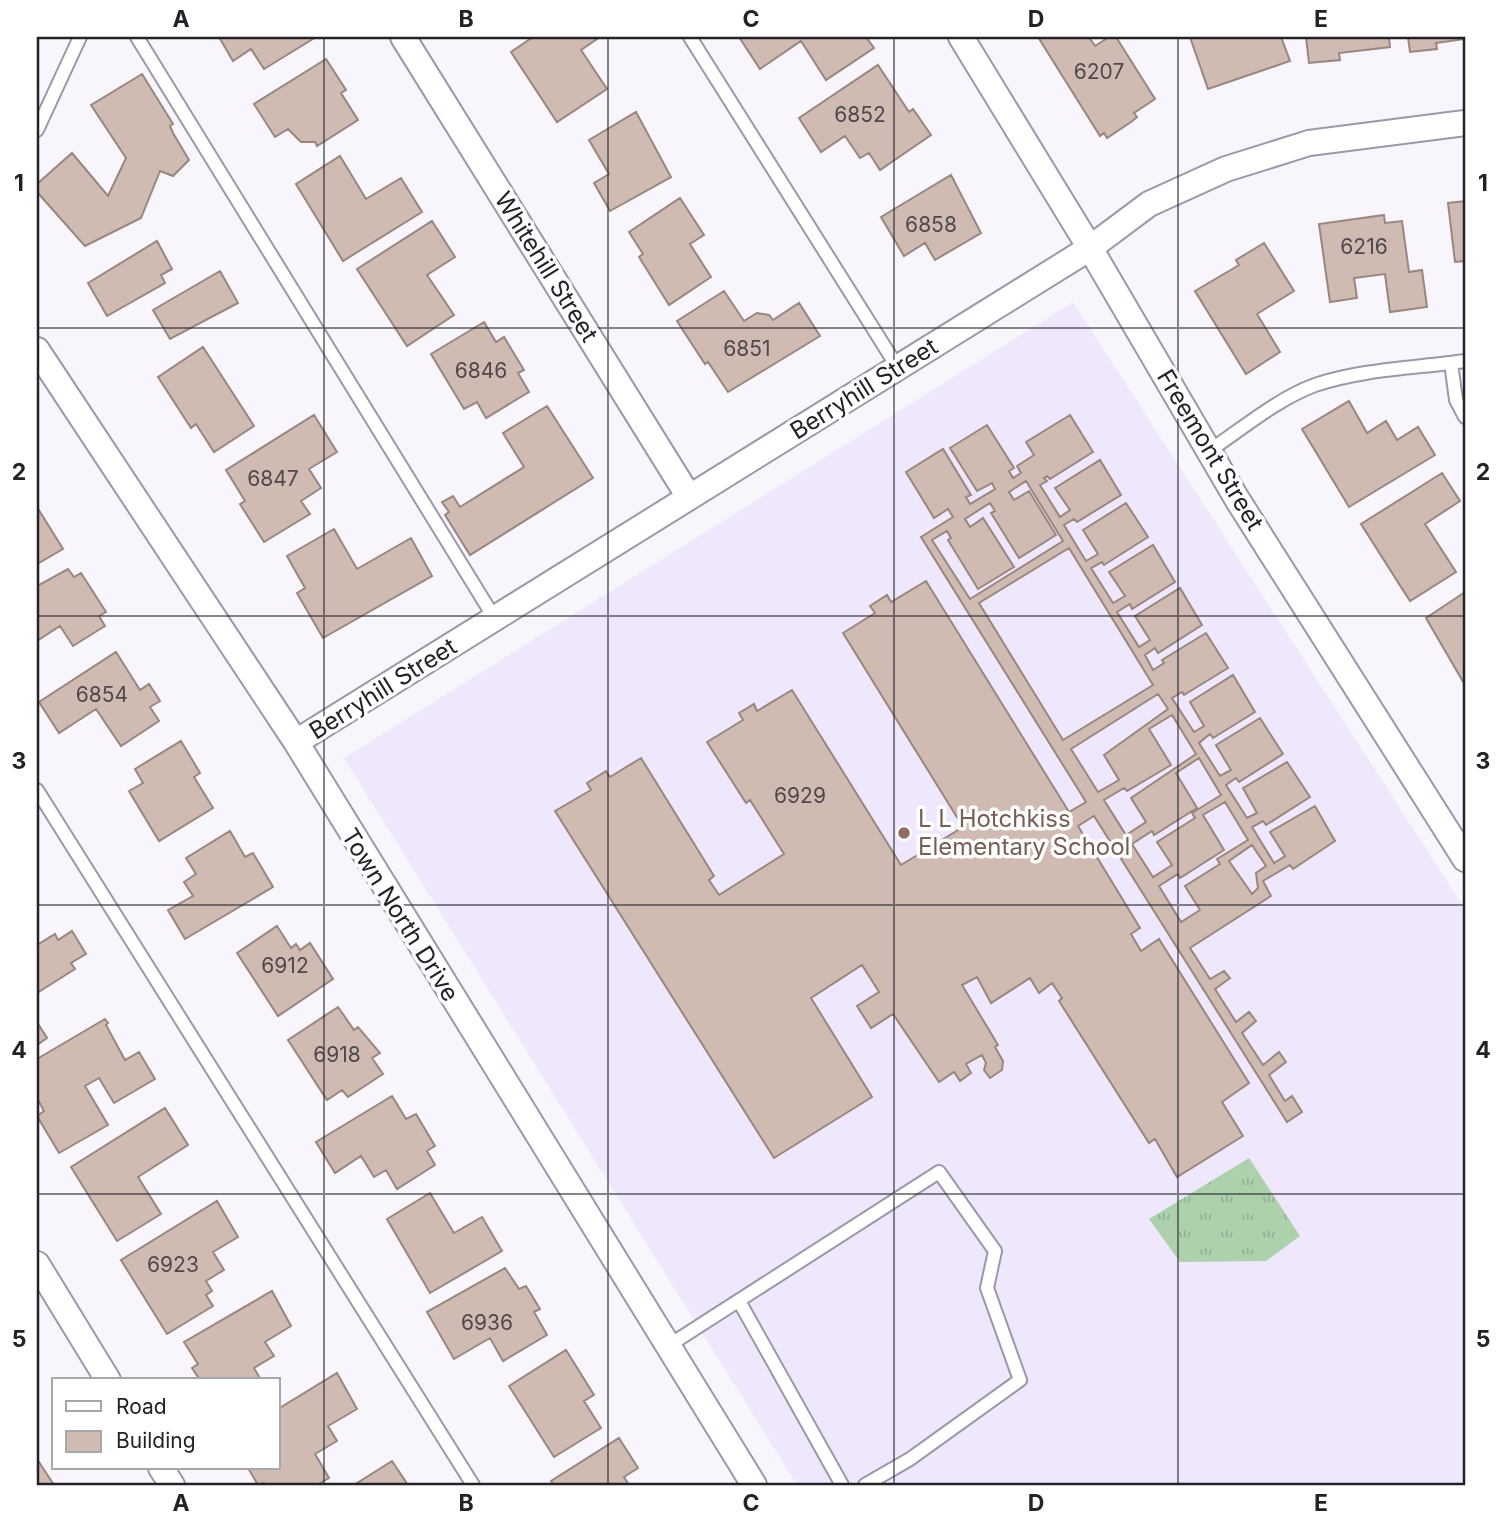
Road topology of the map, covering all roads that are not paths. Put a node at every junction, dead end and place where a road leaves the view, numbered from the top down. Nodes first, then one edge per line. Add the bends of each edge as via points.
1 (80, 37) edge
2 (137, 37) edge
3 (403, 37) edge
4 (690, 37) edge
5 (961, 37) edge
6 (1465, 123) edge
7 (37, 130) edge
8 (1090, 248) junction
9 (37, 350) edge
10 (1465, 361) edge
11 (1451, 363) junction
12 (898, 368) junction
13 (1465, 418) edge
14 (1209, 451) junction
15 (690, 497) junction
16 (495, 619) junction
17 (296, 742) junction
18 (37, 790) edge
19 (1465, 859) edge
20 (37, 1264) edge
21 (739, 1301) junction
22 (668, 1346) junction
23 (107, 1378) edge
24 (162, 1470) edge
25 (172, 1485) edge
26 (473, 1485) edge
27 (754, 1485) edge
28 (842, 1485) edge
29 (865, 1485) edge

1 - 7 lane
2 - 16 lane
3 - 15 street, Whitehill Street
4 - 12 lane
5 - 8 street, Freemont Street
6 - 8 street, Berryhill Street via 1309,143 1226,169 1149,204
8 - 12 street, Berryhill Street
8 - 14 street, Freemont Street
9 - 17 street, Town North Drive
10 - 11 lane
11 - 13 lane via 1456,401
11 - 14 lane via 1315,385
12 - 15 street, Berryhill Street
14 - 19 street, Freemont Street
15 - 16 street, Berryhill Street
16 - 17 street, Berryhill Street
17 - 22 street, Town North Drive
18 - 26 lane
20 - 23 street
21 - 22 lane
21 - 28 lane
21 - 29 lane via 939,1172 995,1251 987,1288 1020,1380
22 - 27 street, Town North Drive
24 - 25 street

